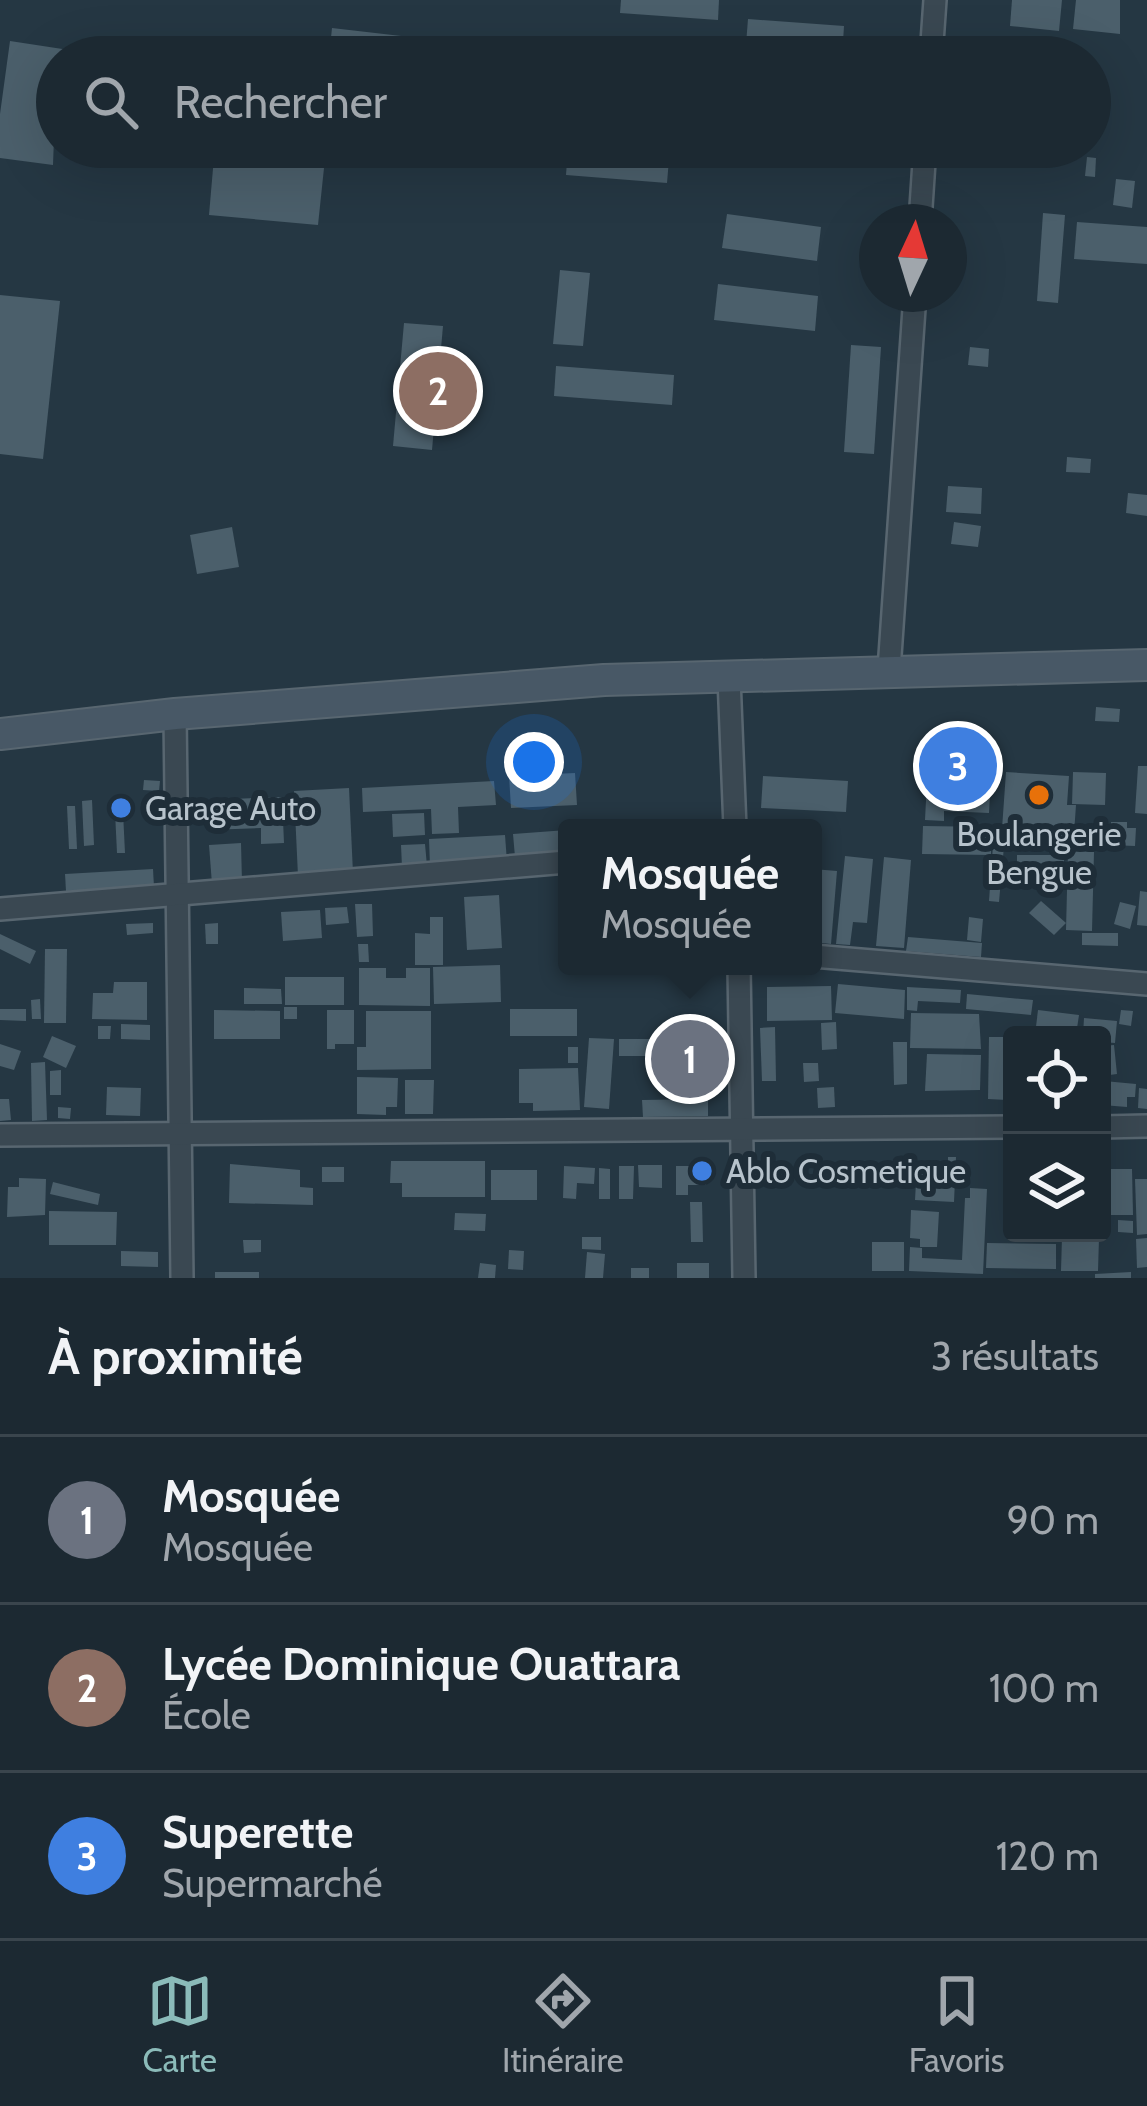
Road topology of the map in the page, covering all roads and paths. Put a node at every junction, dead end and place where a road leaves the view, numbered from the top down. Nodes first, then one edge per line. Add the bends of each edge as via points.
1 (935, 0) edge
2 (932, 36) edge
3 (924, 168) edge
4 (921, 204) edge
5 (914, 312) edge
6 (1147, 664) edge
7 (889, 670) junction
8 (729, 678) junction
9 (175, 714) junction
10 (0, 734) edge
11 (735, 819) edge
12 (558, 863) edge
13 (178, 896) junction
14 (0, 909) edge
15 (822, 957) edge
16 (740, 975) edge
17 (1147, 984) edge
18 (1147, 1126) edge
19 (1003, 1127) edge
20 (1111, 1127) edge
21 (742, 1130) junction
22 (182, 1134) junction
23 (0, 1135) edge
24 (182, 1278) edge
25 (744, 1278) edge

1 - 2 street
3 - 4 street
5 - 7 street
6 - 7 street
7 - 8 street
8 - 9 street via 604,680
8 - 11 street
9 - 10 street
9 - 13 street
12 - 13 street
13 - 14 street
13 - 22 street
15 - 17 street
16 - 21 street
18 - 20 street
19 - 21 street
21 - 22 street
21 - 25 street
22 - 23 street
22 - 24 street

